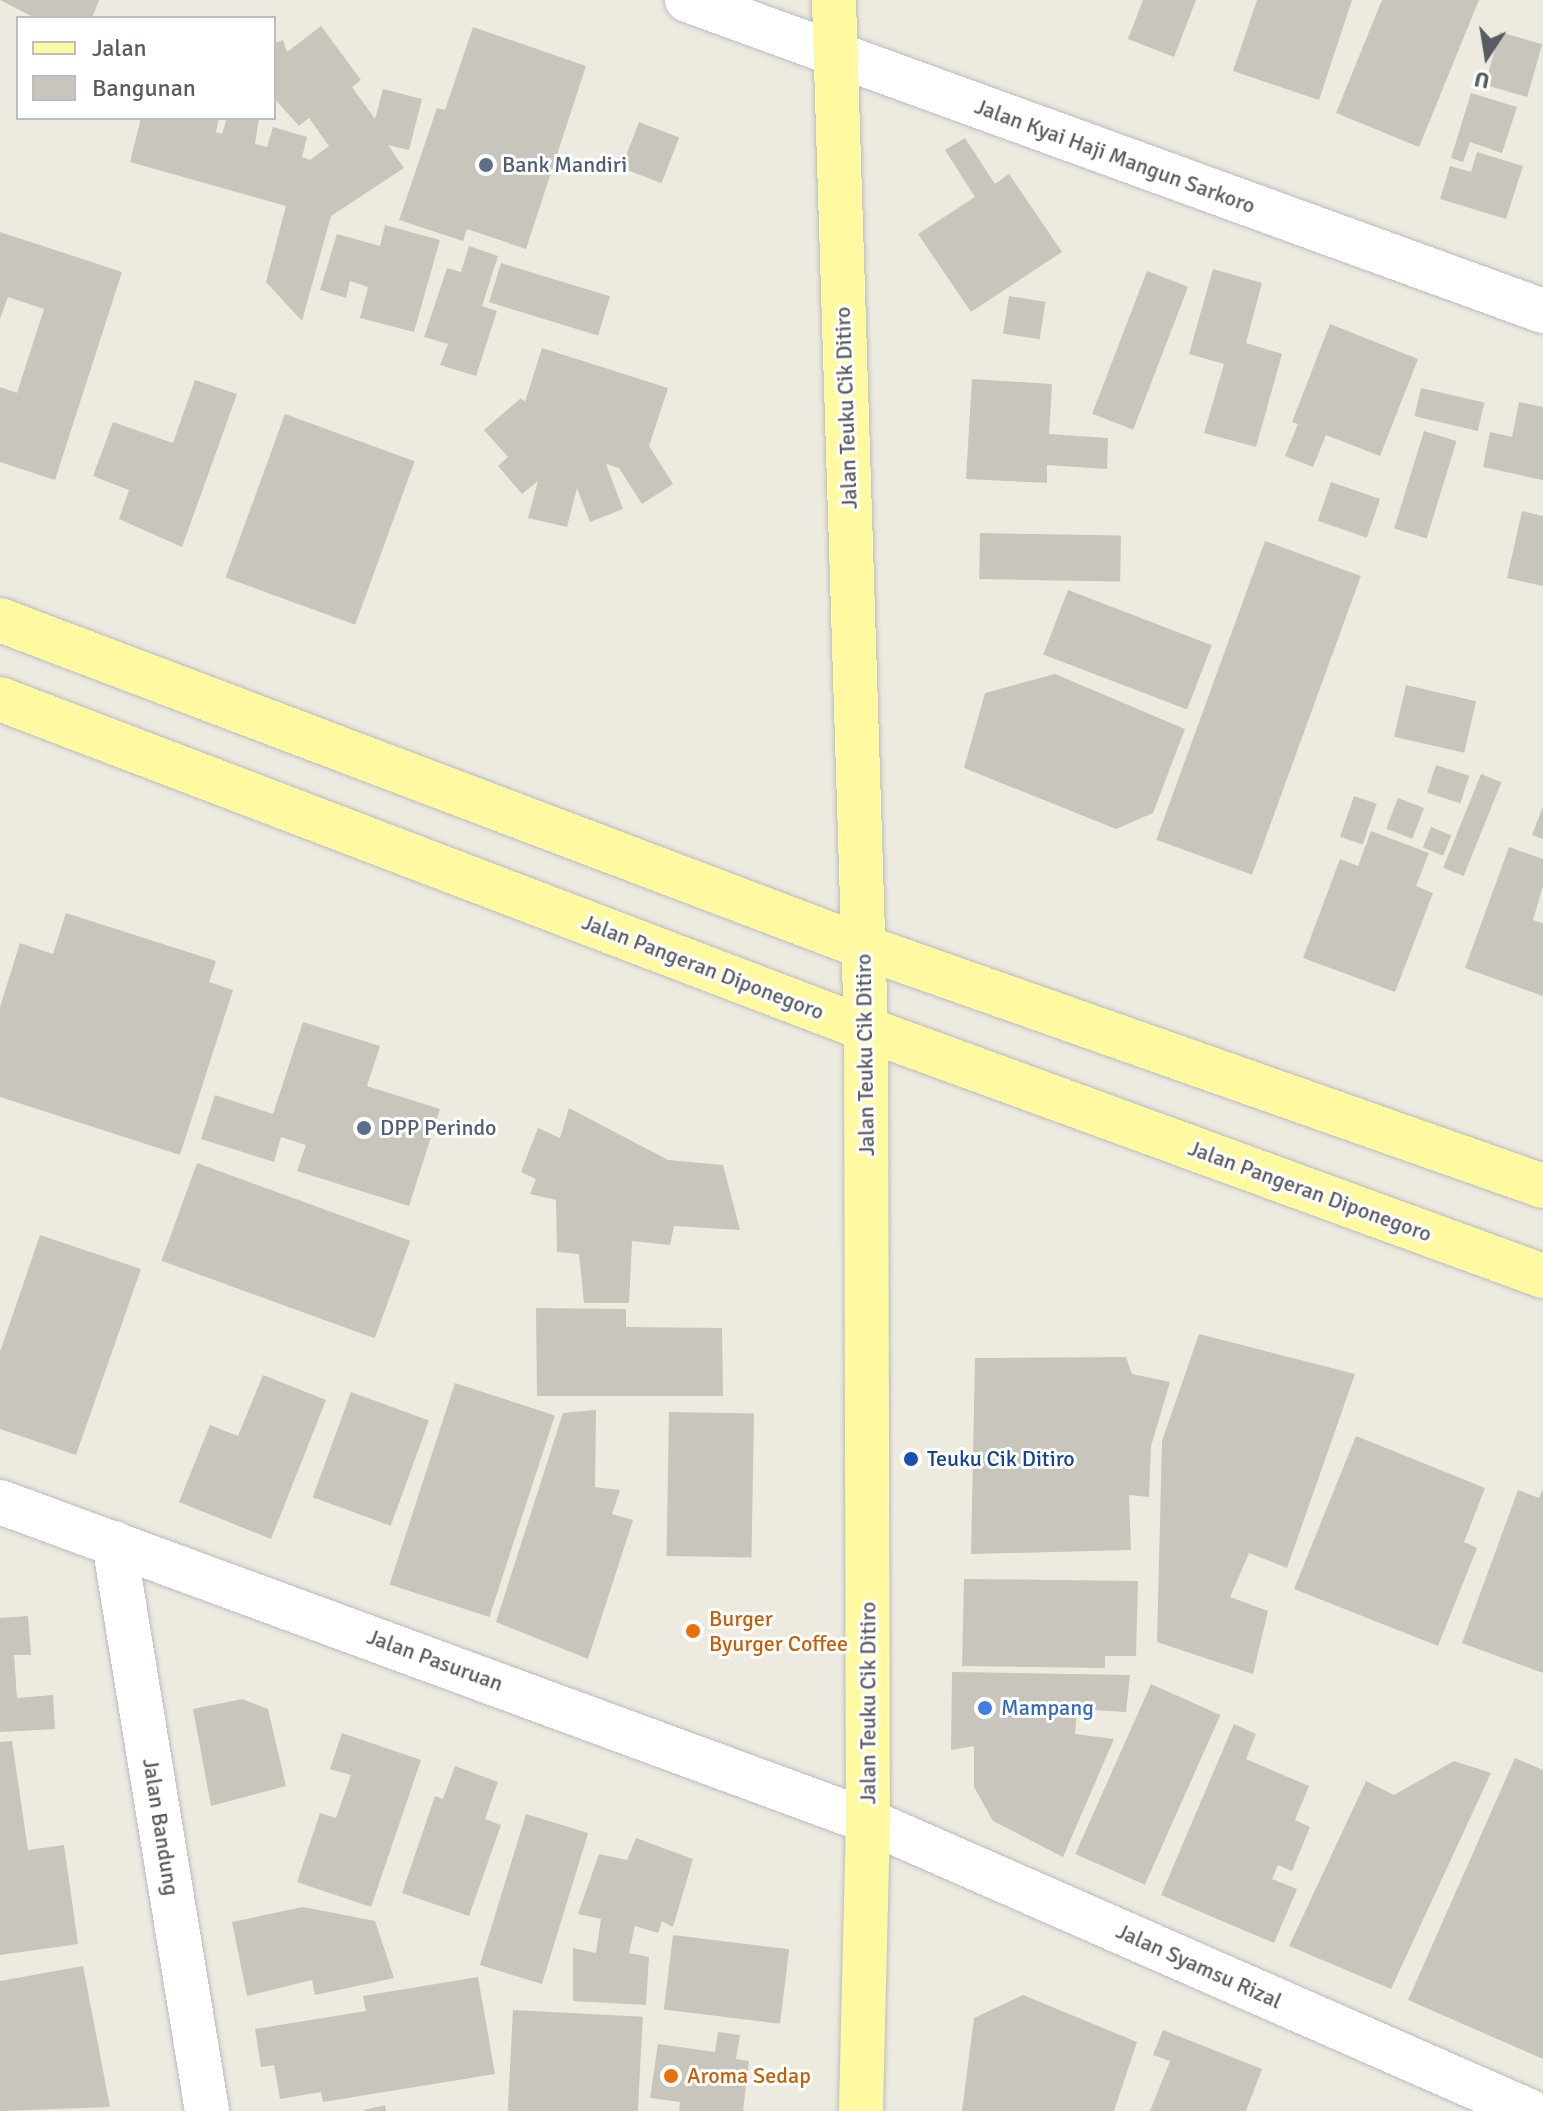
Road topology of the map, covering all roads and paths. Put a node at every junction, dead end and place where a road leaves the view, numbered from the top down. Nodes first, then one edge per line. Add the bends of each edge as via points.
1 (687, 0) edge
2 (834, 0) edge
3 (835, 53) junction
4 (1543, 311) edge
5 (0, 620) edge
6 (0, 699) edge
7 (864, 947) junction
8 (866, 1029) junction
9 (1543, 1186) edge
10 (1543, 1276) edge
11 (0, 1502) edge
12 (114, 1543) junction
13 (868, 1821) junction
14 (1519, 2109) edge
15 (207, 2111) edge
16 (861, 2111) edge

1 - 3 street, Jalan Kyai Haji Mangun Sarkoro
2 - 3 main road, Jalan Teuku Cik Ditiro
3 - 4 street, Jalan Kyai Haji Mangun Sarkoro
3 - 7 main road, Jalan Teuku Cik Ditiro
5 - 7 main road
6 - 8 main road, Jalan Pangeran Diponegoro
7 - 8 main road, Jalan Teuku Cik Ditiro
7 - 9 main road
8 - 10 main road, Jalan Pangeran Diponegoro
8 - 13 main road, Jalan Teuku Cik Ditiro
11 - 12 street, Jalan Pasuruan
12 - 13 street, Jalan Pasuruan
12 - 15 street, Jalan Bandung
13 - 14 street, Jalan Syamsu Rizal
13 - 16 main road, Jalan Teuku Cik Ditiro

